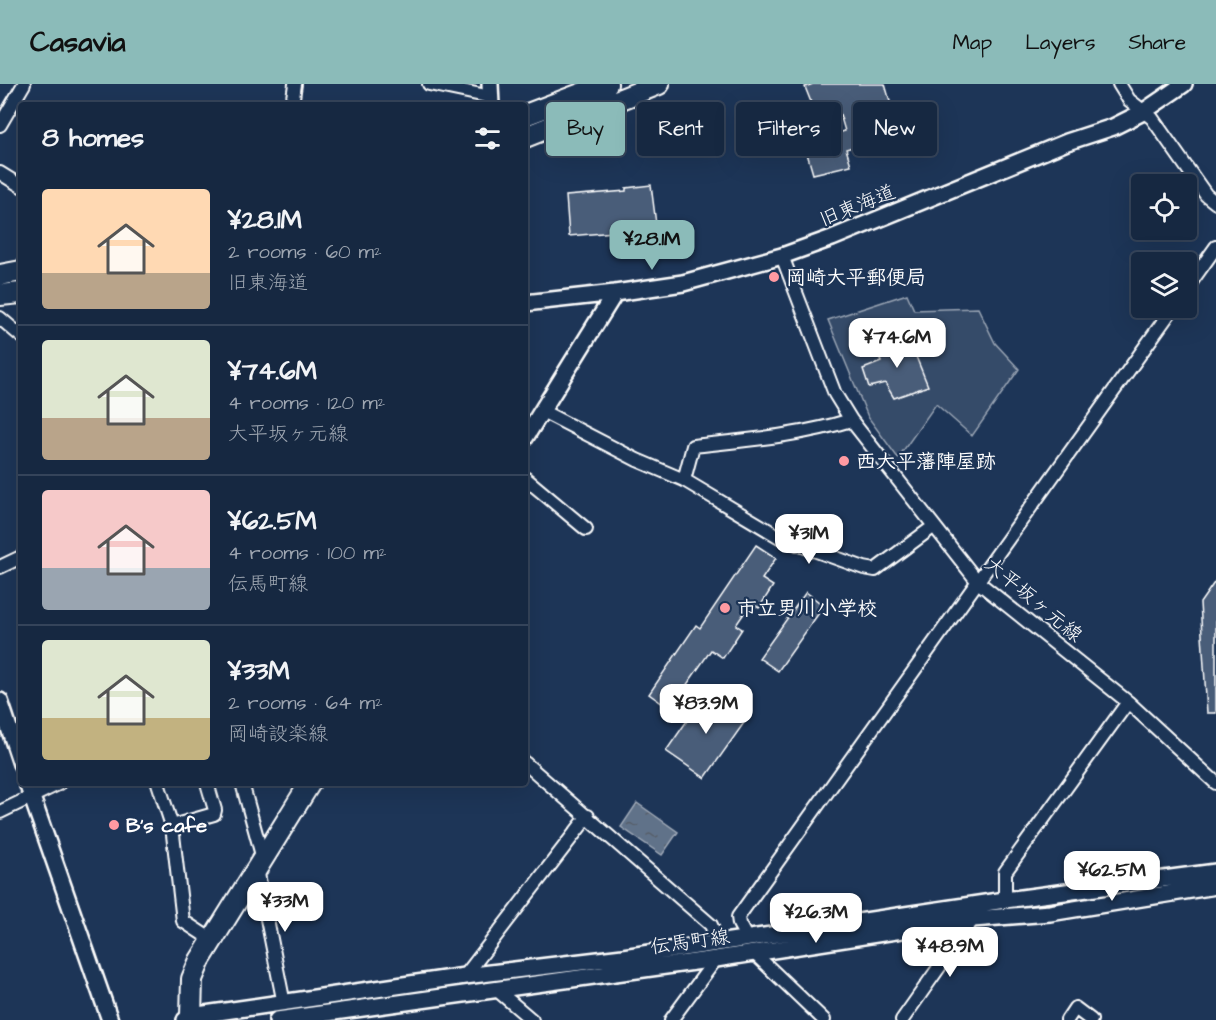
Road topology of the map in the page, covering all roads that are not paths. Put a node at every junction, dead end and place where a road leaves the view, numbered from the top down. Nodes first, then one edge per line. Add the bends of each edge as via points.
1 (24, 84) edge
2 (295, 84) edge
3 (429, 84) edge
4 (607, 84) edge
5 (659, 84) edge
6 (1119, 84) edge
7 (1184, 84) edge
8 (491, 95) edge
9 (292, 102) edge
10 (1143, 112) junction
11 (528, 114) edge
12 (0, 125) edge
13 (528, 136) edge
14 (0, 173) edge
15 (18, 184) edge
16 (1216, 203) edge
17 (1216, 247) edge
18 (782, 256) junction
19 (18, 272) edge
20 (1197, 274) edge
21 (0, 275) edge
22 (18, 293) edge
23 (615, 293) junction
24 (0, 295) edge
25 (528, 303) edge
26 (0, 318) edge
27 (1166, 318) edge
28 (18, 333) edge
29 (542, 411) junction
30 (851, 420) junction
31 (528, 433) edge
32 (684, 480) junction
33 (528, 481) edge
34 (933, 526) junction
35 (586, 529) dead end
36 (18, 558) edge
37 (0, 567) edge
38 (978, 582) junction
39 (0, 701) edge
40 (1128, 702) junction
41 (18, 755) edge
42 (528, 766) edge
43 (1216, 783) edge
44 (47, 786) edge
45 (159, 786) edge
46 (208, 786) edge
47 (243, 786) edge
48 (308, 786) edge
49 (30, 790) edge
50 (0, 812) edge
51 (588, 816) junction
52 (172, 826) junction
53 (260, 864) junction
54 (1216, 872) edge
55 (1216, 886) edge
56 (1005, 900) junction
57 (973, 919) junction
58 (746, 937) junction
59 (212, 940) junction
60 (718, 942) junction
61 (754, 953) junction
62 (716, 959) junction
63 (465, 976) junction
64 (498, 991) junction
65 (284, 1004) junction
66 (188, 1018) edge
67 (304, 1018) edge
68 (110, 1020) edge
69 (277, 1020) edge
70 (532, 1020) edge
71 (671, 1020) edge
72 (824, 1020) edge
73 (902, 1020) edge
74 (1066, 1020) edge
75 (1090, 1020) edge

1 - 12 street
2 - 9 street
3 - 8 street
4 - 11 main road
5 - 13 main road
6 - 10 street
7 - 10 street, 旧東海道
10 - 16 street via 1152,118 1206,195
10 - 18 street, 旧東海道
14 - 15 street
17 - 20 street
18 - 23 street, 旧東海道 via 683,283
18 - 30 street, 大平坂ヶ元線 via 835,394
19 - 21 main road
22 - 24 main road
23 - 25 street, 旧東海道
23 - 29 street
26 - 28 street
27 - 38 street
29 - 31 street
29 - 32 street
30 - 32 street via 782,436 693,446
30 - 34 street, 大平坂ヶ元線
32 - 34 street via 783,540 864,568 875,570
33 - 35 street
34 - 38 street, 大平坂ヶ元線
36 - 37 street
38 - 40 street, 大平坂ヶ元線
38 - 58 street via 738,917
39 - 41 street
40 - 43 street, 大平坂ヶ元線
40 - 56 street via 1005,872
42 - 51 street
44 - 49 street
45 - 52 street
46 - 52 street via 214,814
47 - 53 street
48 - 53 main road
49 - 50 street
49 - 68 street
51 - 60 street via 711,925
51 - 63 street
52 - 59 street via 183,921
53 - 59 main road
53 - 65 street
54 - 56 street, 伝馬町線
55 - 57 street, 伝馬町線 via 1050,913
56 - 58 street, 伝馬町線
57 - 61 street, 伝馬町線
57 - 73 street
58 - 60 street, 伝馬町線
59 - 66 main road via 192,979
60 - 63 street, 伝馬町線
61 - 62 street, 伝馬町線
61 - 72 street
62 - 64 street, 伝馬町線
62 - 71 street
63 - 65 street
64 - 67 street, 伝馬町線
64 - 70 street
65 - 66 street
67 - 69 street, 伝馬町線
74 - 75 street via 1075,1008

